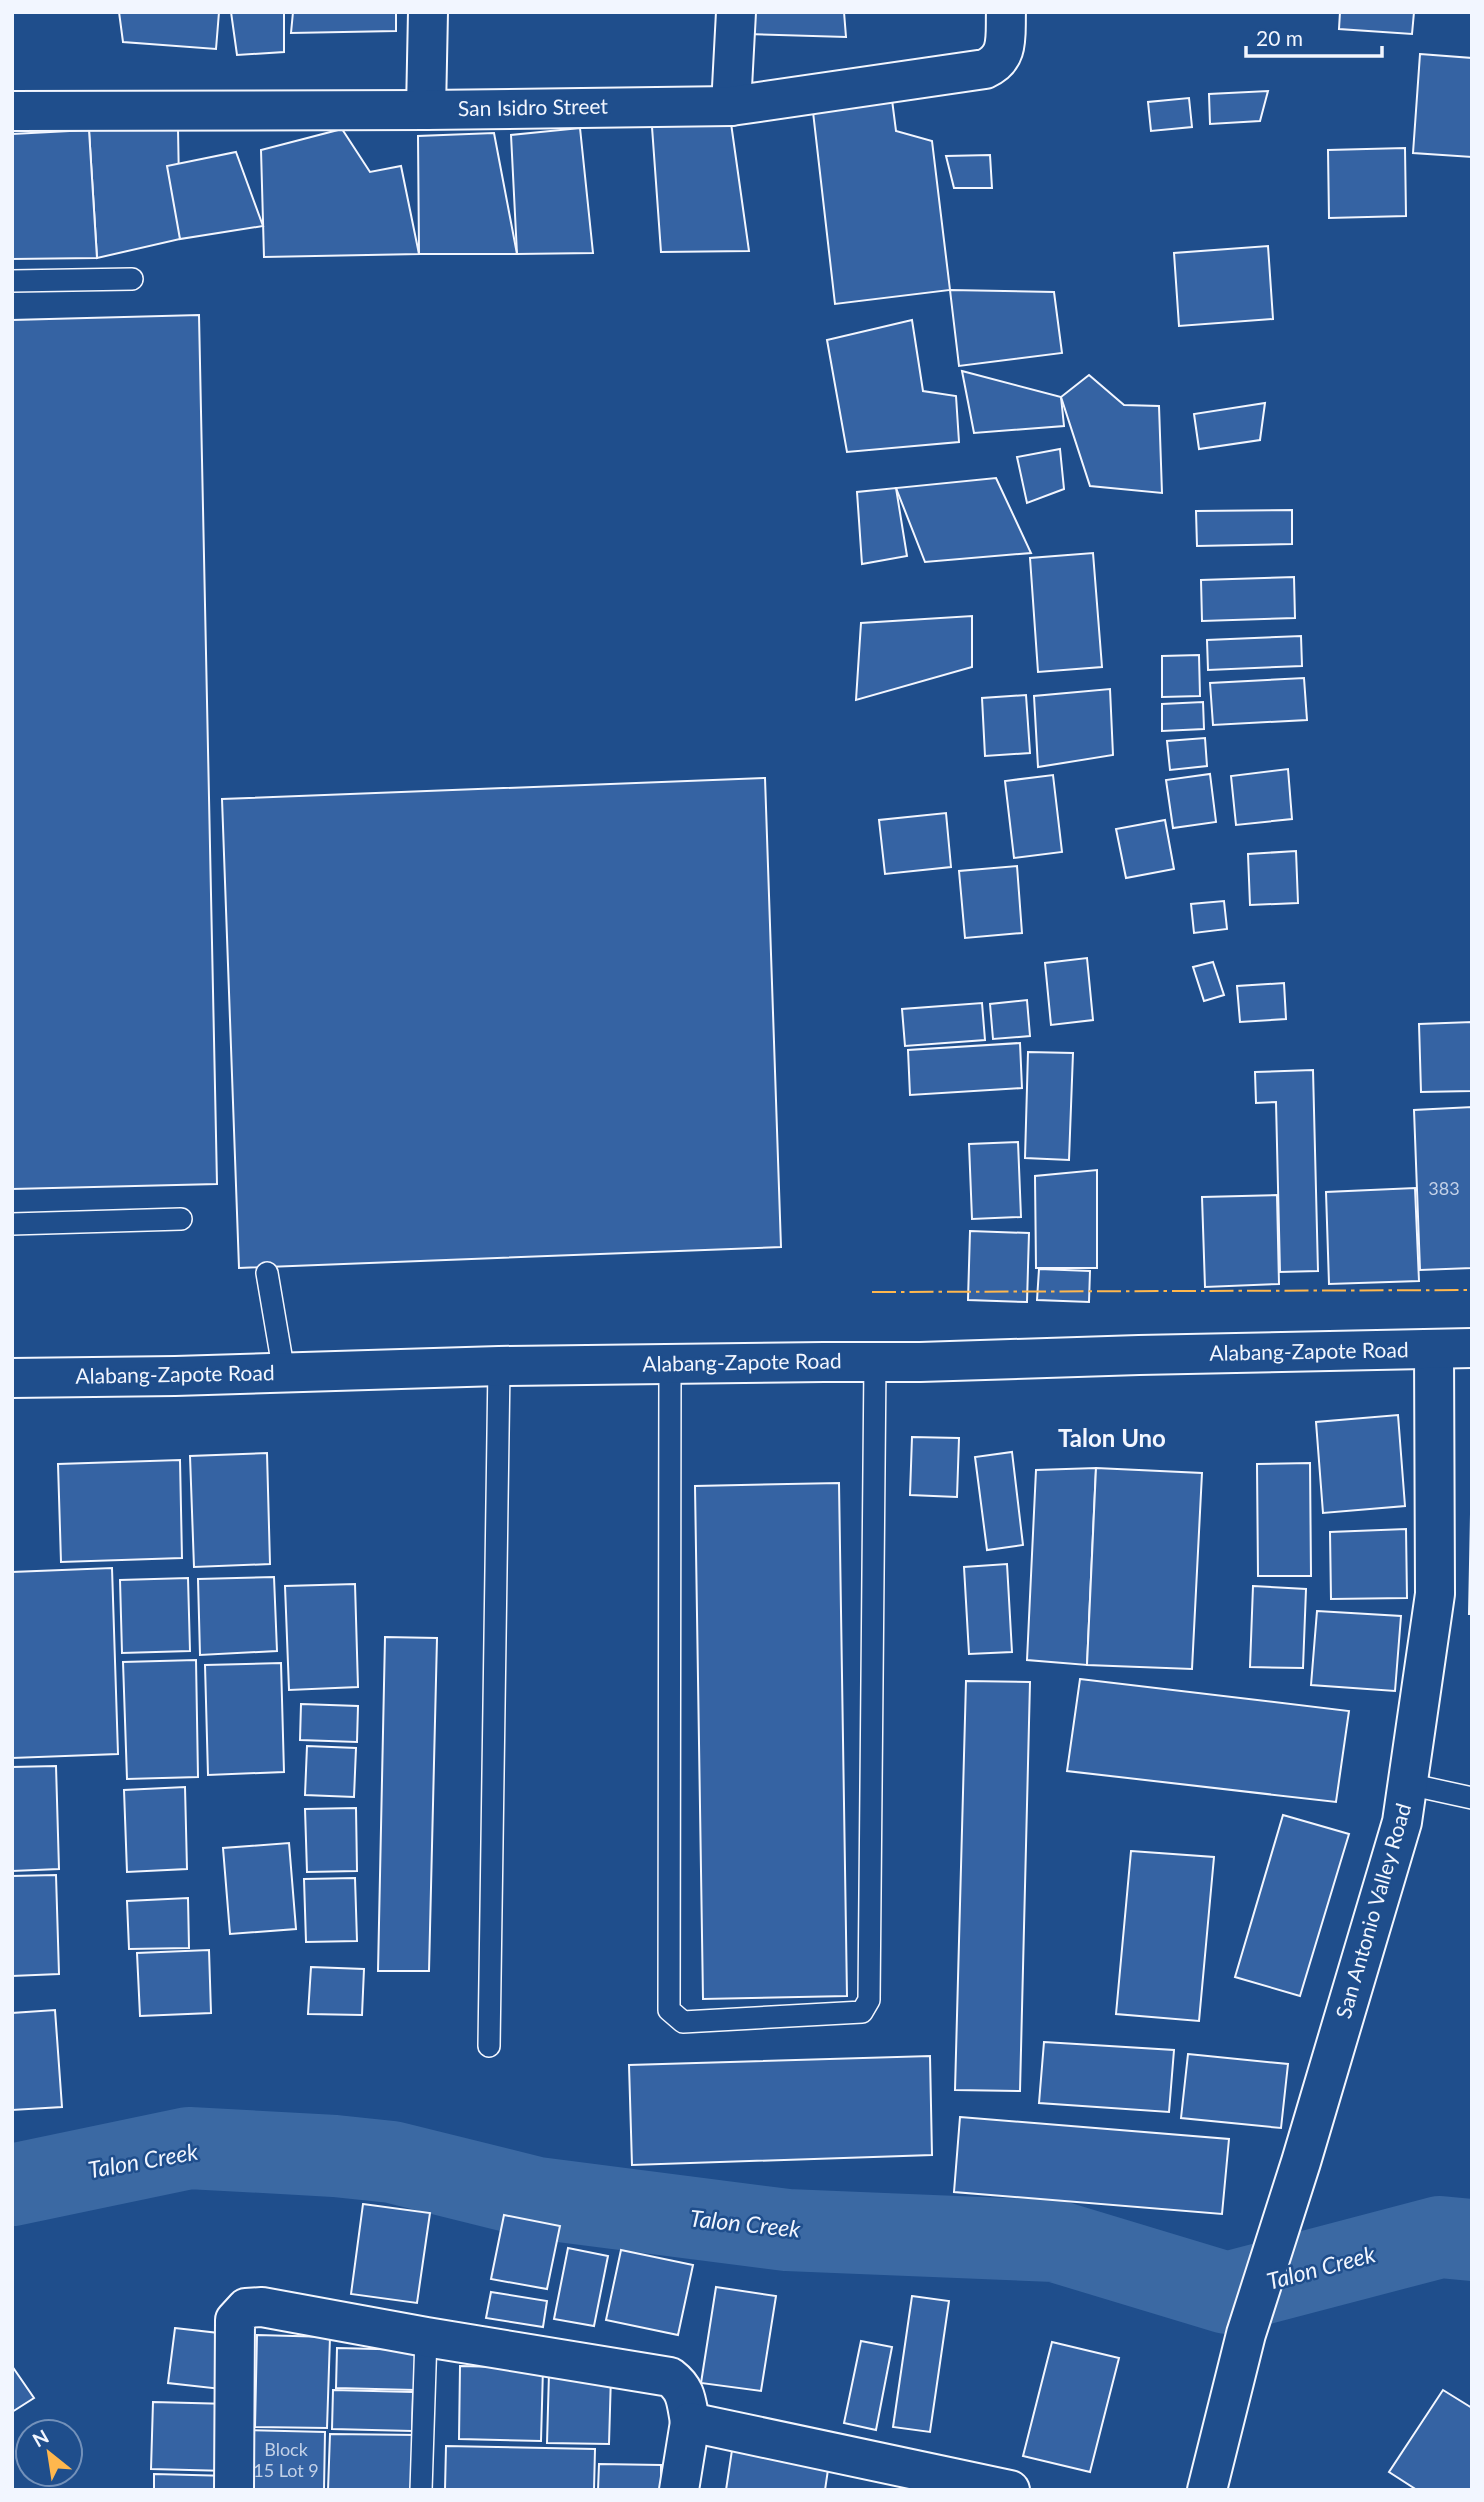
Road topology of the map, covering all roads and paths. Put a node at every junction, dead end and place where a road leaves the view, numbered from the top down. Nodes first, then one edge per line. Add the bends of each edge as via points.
1 (428, 12) edge
2 (736, 12) edge
3 (1006, 12) edge
4 (731, 106) junction
5 (426, 110) junction
6 (12, 111) edge
7 (132, 279) dead end
8 (12, 281) edge
9 (181, 1219) dead end
10 (12, 1224) edge
11 (267, 1273) dead end
12 (1472, 1348) edge
13 (1434, 1349) junction
14 (875, 1362) junction
15 (670, 1364) junction
16 (499, 1366) junction
17 (284, 1373) junction
18 (12, 1378) edge
19 (1408, 1784) junction
20 (1472, 1798) edge
21 (489, 2046) dead end
22 (426, 2337) junction
23 (690, 2422) junction
24 (233, 2490) edge
25 (421, 2490) edge
26 (679, 2490) edge
27 (1010, 2490) edge
28 (1207, 2490) edge

1 - 5 main road
2 - 4 main road
3 - 4 main road, San Isidro Street via 1003,52 997,64 985,69
4 - 5 main road, San Isidro Street
5 - 6 main road, San Isidro Street
7 - 8 lane
9 - 10 lane
11 - 17 lane
12 - 13 main road, Alabang-Zapote Road
13 - 14 main road, Alabang-Zapote Road
13 - 19 main road, San Antonio Valley Road via 1435,1594
14 - 15 main road, Alabang-Zapote Road
14 - 15 lane via 869,2000 862,2012 683,2022 669,2010
15 - 16 main road, Alabang-Zapote Road
16 - 17 main road, Alabang-Zapote Road
16 - 21 lane
17 - 18 main road, Alabang-Zapote Road
19 - 20 lane
19 - 28 main road, San Antonio Valley Road via 1402,1822 1246,2334
22 - 23 main road via 670,2376 681,2385
22 - 24 main road via 262,2307 246,2308 235,2320
22 - 25 lane
23 - 26 main road
23 - 27 main road

